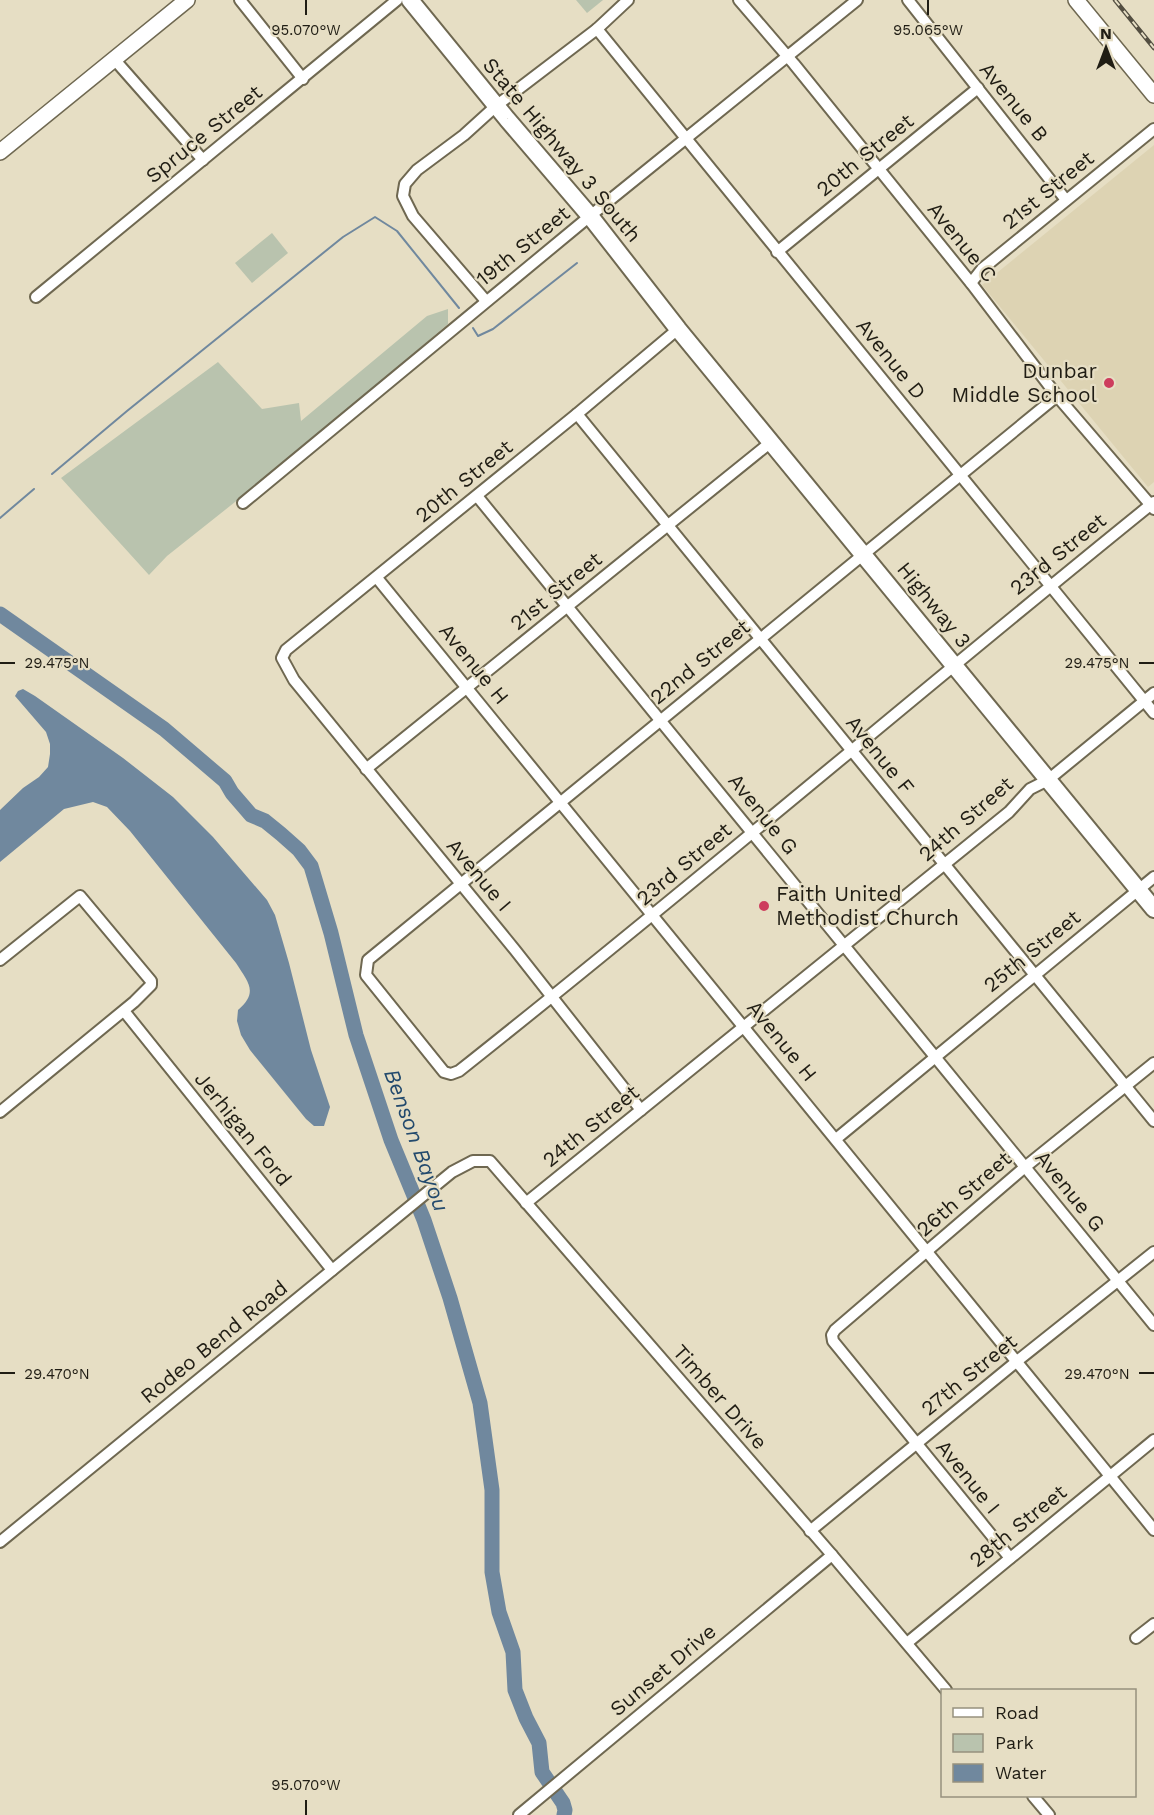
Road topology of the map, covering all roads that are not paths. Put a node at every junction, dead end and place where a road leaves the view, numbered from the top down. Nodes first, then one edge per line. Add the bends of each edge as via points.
1 (186, 0) edge
2 (240, 0) edge
3 (397, 0) edge
4 (410, 0) edge
5 (628, 0) edge
6 (739, 0) edge
7 (857, 0) edge
8 (908, 0) edge
9 (1076, 0) edge
10 (597, 29) junction
11 (787, 57) junction
12 (114, 59) junction
13 (303, 79) junction
14 (978, 88) junction
15 (1154, 95) edge
16 (496, 105) junction
17 (1154, 129) edge
18 (686, 139) junction
19 (0, 152) edge
20 (203, 160) junction
21 (878, 169) junction
22 (1066, 200) junction
23 (590, 216) junction
24 (777, 252) junction
25 (971, 284) junction
26 (36, 297) dead end
27 (486, 301) junction
28 (678, 329) junction
29 (1057, 396) junction
30 (577, 414) junction
31 (771, 442) junction
32 (961, 475) junction
33 (477, 496) junction
34 (243, 502) dead end
35 (1153, 505) edge
36 (667, 526) junction
37 (863, 554) junction
38 (377, 578) junction
39 (1050, 585) junction
40 (568, 606) junction
41 (760, 639) junction
42 (285, 665) joint
43 (954, 665) junction
44 (468, 687) junction
45 (1154, 693) edge
46 (1144, 701) junction
47 (1154, 713) edge
48 (660, 720) junction
49 (851, 750) junction
50 (366, 769) junction
51 (1048, 780) junction
52 (561, 801) junction
53 (752, 832) junction
54 (944, 864) junction
55 (1154, 877) edge
56 (461, 884) junction
57 (1138, 890) junction
58 (1154, 909) edge
59 (653, 914) junction
60 (844, 946) junction
61 (0, 960) edge
62 (1034, 974) junction
63 (552, 997) junction
64 (124, 1011) junction
65 (745, 1027) junction
66 (935, 1057) junction
67 (1154, 1063) edge
68 (459, 1071) joint
69 (1125, 1086) junction
70 (641, 1110) junction
71 (0, 1112) edge
72 (1154, 1121) edge
73 (836, 1139) junction
74 (1025, 1167) junction
75 (452, 1172) joint
76 (526, 1203) junction
77 (927, 1251) junction
78 (1154, 1252) edge
79 (332, 1270) junction
80 (1118, 1281) junction
81 (1154, 1325) edge
82 (832, 1335) joint
83 (1016, 1362) junction
84 (1154, 1440) edge
85 (916, 1444) junction
86 (1110, 1476) junction
87 (1154, 1530) edge
88 (810, 1531) junction
89 (0, 1542) edge
90 (832, 1555) junction
91 (1010, 1558) junction
92 (1154, 1624) edge
93 (1136, 1638) dead end
94 (906, 1643) junction
95 (945, 1689) edge
96 (1034, 1797) edge
97 (519, 1815) edge
98 (1049, 1815) edge

1 - 12 main road
2 - 13 street
3 - 13 street, Spruce Street
4 - 16 main road, State Highway 3 South
5 - 10 street
6 - 11 street, Avenue C
7 - 11 street, 19th Street
8 - 14 street, Avenue B
9 - 15 main road
10 - 16 street
10 - 18 street, Avenue D
11 - 18 street, 19th Street
11 - 21 street, Avenue C
12 - 19 main road
12 - 20 street
13 - 20 street, Spruce Street
14 - 21 street, 20th Street
14 - 22 street, Avenue B
16 - 23 main road, State Highway 3 South
16 - 27 street via 411,177 402,196 413,216
17 - 22 street, 21st Street
18 - 23 street, 19th Street
18 - 24 street, Avenue D
20 - 26 street, Spruce Street
21 - 24 street, 20th Street
21 - 25 street, Avenue C
22 - 25 street, 21st Street via 981,269
23 - 27 street, 19th Street
23 - 28 main road, State Highway 3 South
24 - 32 street, Avenue D
25 - 29 street, Avenue C
27 - 34 street, 19th Street
28 - 30 street, 20th Street
28 - 31 main road, Highway 3
29 - 32 street, 22nd Street
29 - 35 street, Avenue C
30 - 33 street, 20th Street
30 - 36 street, Avenue F
31 - 36 street, 21st Street
31 - 37 main road, Highway 3
32 - 37 street, 22nd Street
32 - 39 street, Avenue D
33 - 38 street, 20th Street
33 - 40 street, Avenue G
35 - 39 street, 23rd Street
36 - 40 street, 21st Street
36 - 41 street, Avenue F
37 - 41 street, 22nd Street
37 - 43 main road, Highway 3
38 - 42 street, 20th Street via 286,650 282,658
38 - 44 street, Avenue H
39 - 43 street, 23rd Street
39 - 46 street, Avenue D
40 - 44 street, 21st Street
40 - 48 street, Avenue G
41 - 48 street, 22nd Street
41 - 49 street, Avenue F
42 - 50 street, Avenue I
43 - 49 street, 23rd Street
43 - 51 main road, Highway 3
44 - 50 street, 21st Street
44 - 52 street, Avenue H
45 - 46 street, 24th Street
46 - 47 street, Avenue D
46 - 51 street, 24th Street
48 - 52 street, 22nd Street
48 - 53 street, Avenue G
49 - 53 street, 23rd Street
49 - 54 street, Avenue F
50 - 56 street, Avenue I
51 - 54 street, 24th Street via 1030,789 1009,812
51 - 57 main road, Highway 3
52 - 56 street, 22nd Street
52 - 59 street, Avenue H
53 - 59 street, 23rd Street
53 - 60 street, Avenue G
54 - 60 street, 24th Street
54 - 62 street, Avenue F
55 - 57 street, 25th Street
56 - 63 street, Avenue I
56 - 68 street, 22nd Street via 368,960 366,975 444,1072
57 - 58 main road, Highway 3
57 - 62 street, 25th Street
59 - 63 street, 23rd Street
59 - 65 street, Avenue H
60 - 65 street, 24th Street
60 - 66 street, Avenue G
61 - 64 street via 80,896 151,981
62 - 66 street, 25th Street
62 - 69 street, Avenue F
63 - 68 street, 23rd Street
63 - 70 street, Avenue I
64 - 71 street
64 - 79 street, Jerhigan Ford
65 - 70 street, 24th Street
65 - 73 street, Avenue H
66 - 73 street, 25th Street
66 - 74 street, Avenue G
67 - 69 street, 26th Street
69 - 72 street, Avenue F
69 - 74 street, 26th Street
70 - 76 street, 24th Street
73 - 77 street, Avenue H
74 - 77 street, 26th Street
74 - 80 street, Avenue G
75 - 76 street, Timber Drive via 473,1161 490,1161
75 - 79 street, Rodeo Bend Road
76 - 88 street, Timber Drive
77 - 82 street, 26th Street
77 - 83 street, Avenue H
78 - 80 street, 27th Street
79 - 89 street, Rodeo Bend Road
80 - 81 street, Avenue G
80 - 83 street, 27th Street
82 - 85 street, Avenue I
83 - 85 street, 27th Street
83 - 86 street, Avenue H
84 - 86 street, 28th Street
85 - 88 street, 27th Street
85 - 91 street, Avenue I
86 - 87 street, Avenue H
86 - 91 street, 28th Street
88 - 90 street, Timber Drive
90 - 94 street, Timber Drive
90 - 97 street, Sunset Drive
91 - 94 street, 28th Street
92 - 93 street
94 - 95 street, Timber Drive
96 - 98 street

